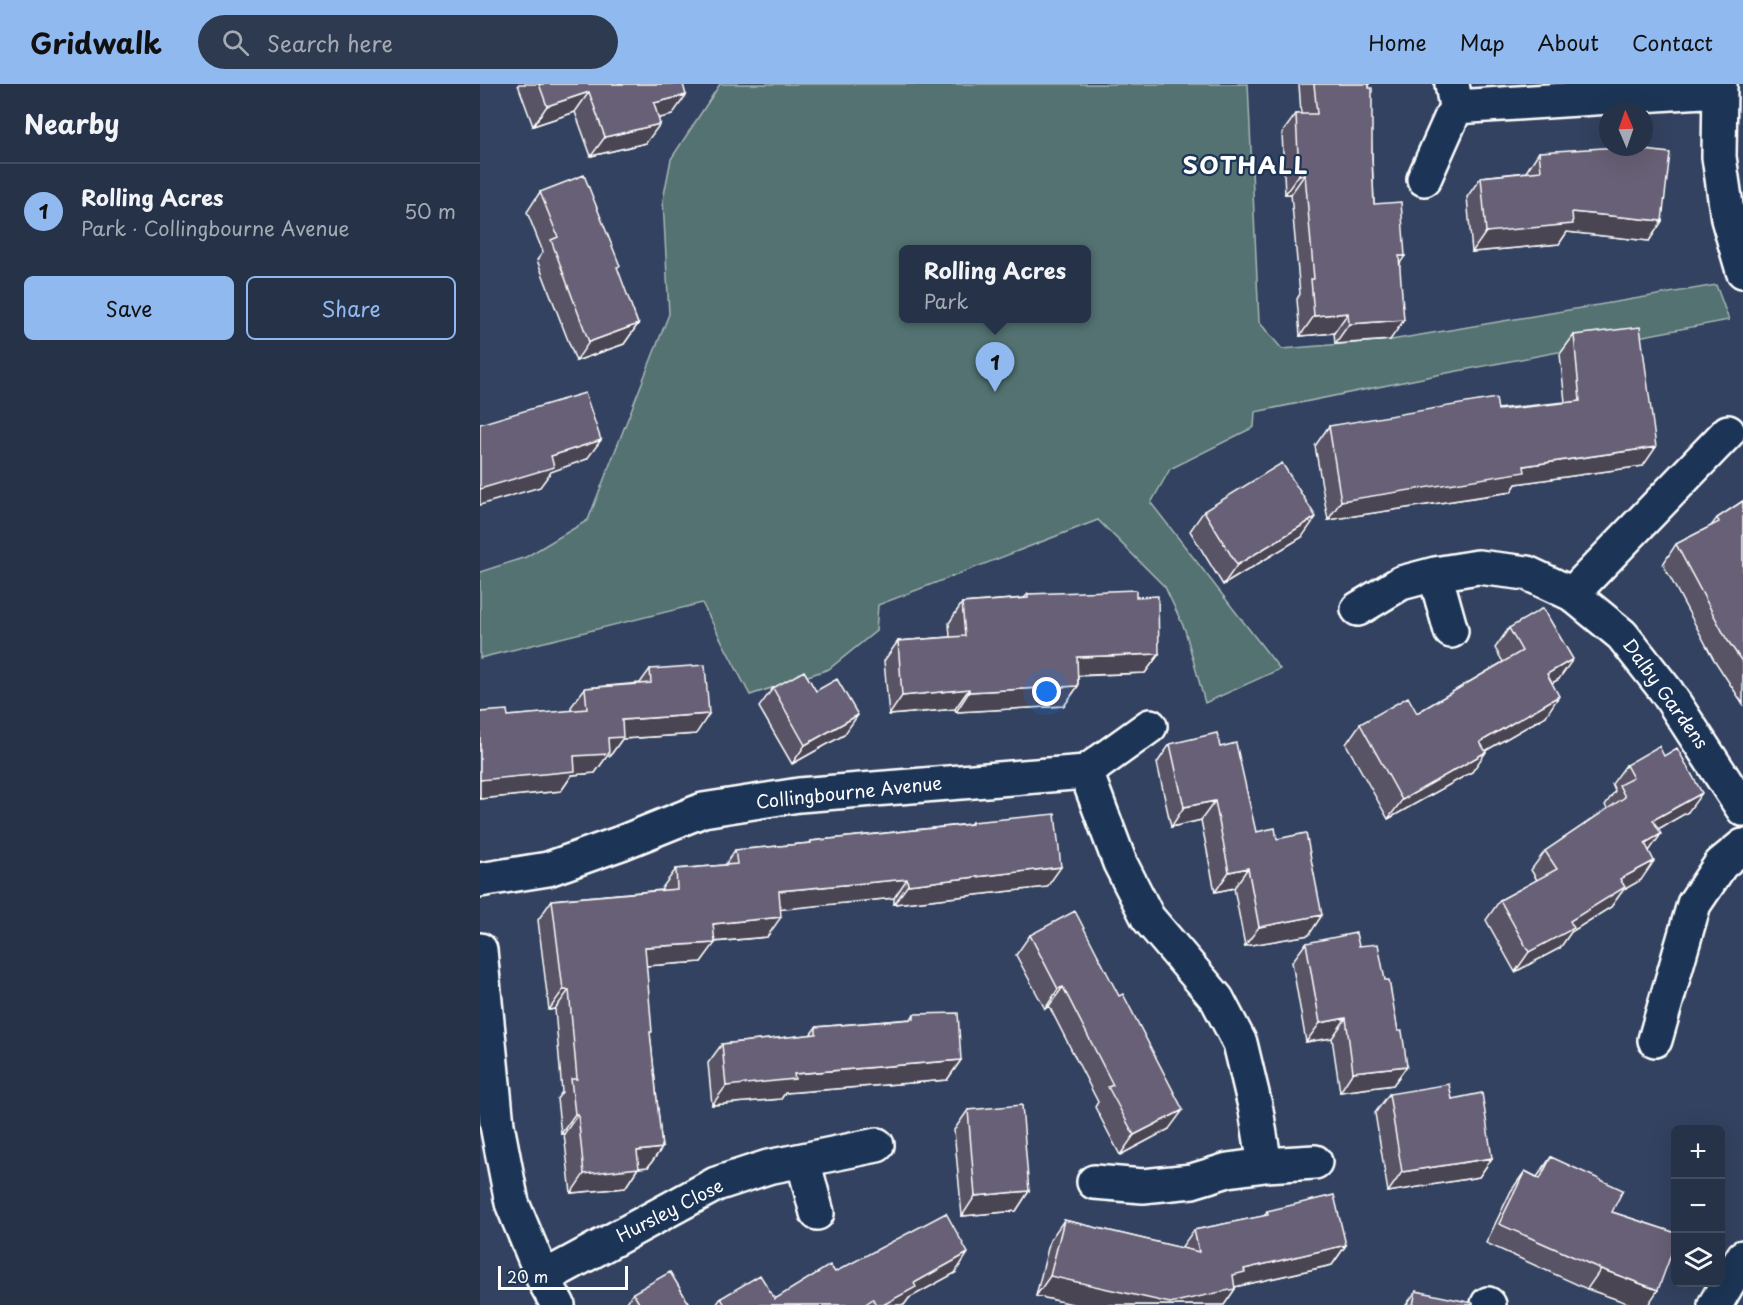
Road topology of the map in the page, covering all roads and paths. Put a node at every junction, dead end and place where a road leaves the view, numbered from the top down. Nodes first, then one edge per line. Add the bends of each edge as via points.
1 (1719, 87) edge
2 (1454, 95) edge
3 (1424, 179) dead end
4 (1743, 271) edge
5 (1728, 432) dead end
6 (1435, 574) junction
7 (1572, 594) junction
8 (1358, 609) dead end
9 (1451, 631) dead end
10 (1150, 726) dead end
11 (1086, 772) junction
12 (1743, 809) edge
13 (1743, 846) edge
14 (480, 880) edge
15 (480, 950) edge
16 (1655, 1040) dead end
17 (877, 1145) dead end
18 (803, 1160) junction
19 (1315, 1162) dead end
20 (1265, 1165) junction
21 (1094, 1182) dead end
22 (817, 1213) dead end
23 (1743, 1257) edge
24 (551, 1291) edge
25 (1715, 1305) edge

1 - 2 street
1 - 4 street via 1719,157 1728,219
2 - 3 street
5 - 7 street
6 - 7 street, Dalby Gardens via 1478,567 1527,573
6 - 8 street, Dalby Gardens via 1401,583
6 - 9 street
7 - 12 street, Dalby Gardens via 1622,635 1667,692
10 - 11 street
11 - 14 street, Collingbourne Avenue via 799,795 703,810 548,869
11 - 20 street via 1120,863 1148,918 1217,999 1240,1043
13 - 16 street via 1721,864 1694,904
15 - 24 street via 497,1125 512,1203
17 - 18 street, Hursley Close
18 - 22 street
18 - 24 street, Hursley Close via 716,1184
19 - 20 street
20 - 21 street via 1228,1170 1192,1181 1143,1186
23 - 25 street

